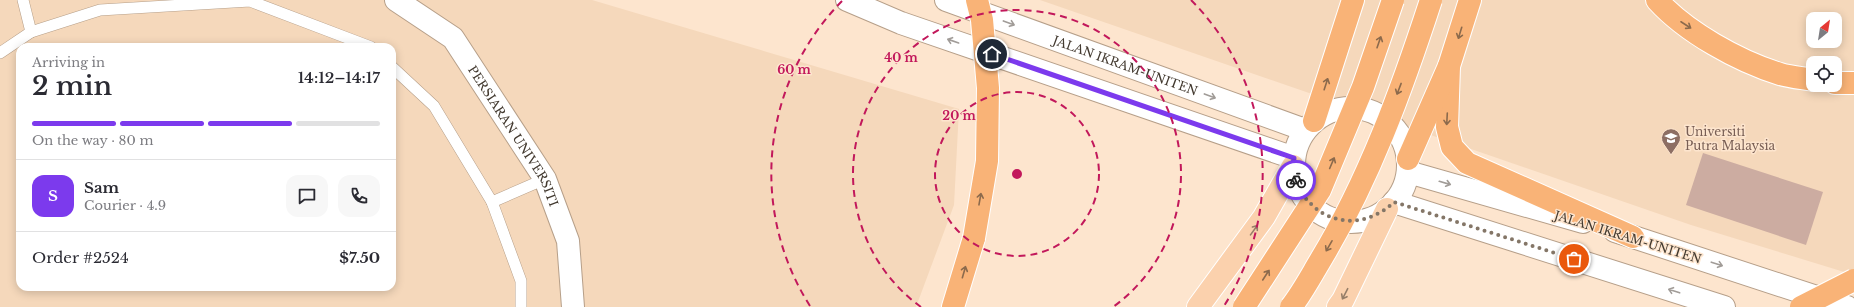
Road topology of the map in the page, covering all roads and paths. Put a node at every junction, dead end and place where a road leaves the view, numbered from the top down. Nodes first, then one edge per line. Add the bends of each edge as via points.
1 (23, 0) edge
2 (396, 0) edge
3 (847, 0) edge
4 (946, 0) edge
5 (977, 0) edge
6 (1353, 0) edge
7 (1393, 0) edge
8 (1431, 0) edge
9 (1470, 0) edge
10 (1657, 0) edge
11 (31, 32) junction
12 (360, 43) edge
13 (0, 53) edge
14 (1449, 66) junction
15 (396, 71) edge
16 (1806, 79) edge
17 (1842, 83) edge
18 (1854, 83) edge
19 (1309, 126) junction
20 (1294, 162) junction
21 (1408, 166) junction
22 (545, 179) junction
23 (492, 202) junction
24 (1390, 205) junction
25 (1633, 237) junction
26 (1854, 280) edge
27 (521, 307) edge
28 (572, 307) edge
29 (953, 307) edge
30 (1198, 307) edge
31 (1244, 307) edge
32 (1291, 307) edge
33 (1338, 307) edge
34 (1724, 307) edge
35 (1801, 307) edge
36 (1846, 307) edge

1 - 11 lane
2 - 22 main road, PERSIARAN UNIVERSITI via 453,38
20 -> 3 main road via 901,23
4 -> 19 main road, JALAN IKRAM-UNITEN
29 -> 5 highway, bridge via 974,238 987,161 988,88 982,20
19 -> 6 highway
31 -> 7 highway, bridge via 1320,190 1363,87
8 -> 32 highway, bridge via 1364,182 1329,247
9 -> 14 highway
10 -> 16 highway via 1671,16 1731,54 1780,74
11 - 12 lane via 100,10 250,1
11 - 13 lane
14 - 21 highway
14 -> 25 highway via 1447,127 1452,147 1467,163
15 - 23 lane via 434,106
17 - 18 highway
19 - 20 main road via 1298,144
19 - 21 main road via 1329,112 1346,108 1364,109 1380,116 1394,127 1403,142
20 - 24 main road via 1297,184 1306,200 1319,212 1336,220 1354,222 1371,218
30 -> 20 main road via 1264,217
21 - 24 main road via 1403,188
21 -> 25 main road, JALAN IKRAM-UNITEN
22 - 23 lane
22 - 28 main road, PERSIARAN UNIVERSITI via 568,241
23 - 27 lane via 521,282
24 -> 33 main road
34 -> 24 main road
25 -> 36 main road, JALAN IKRAM-UNITEN
26 - 35 highway, bridge

